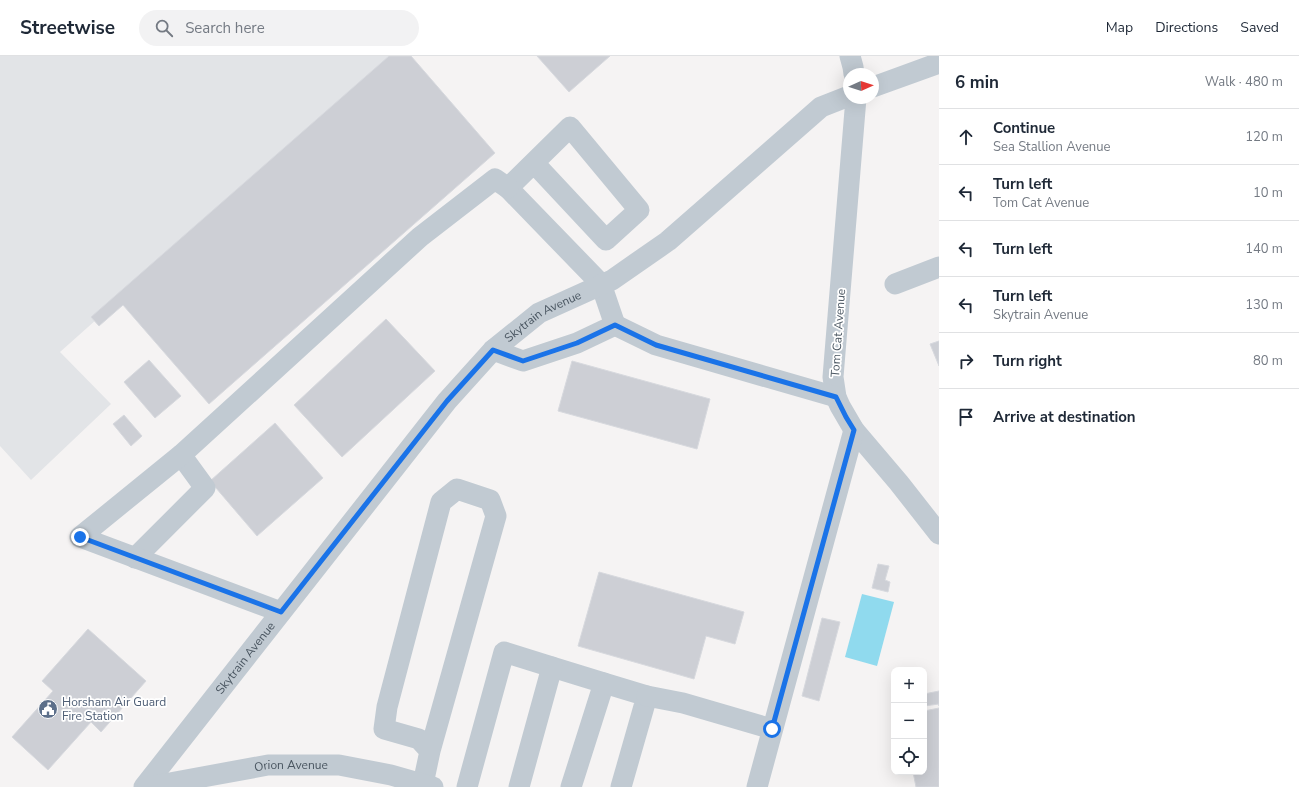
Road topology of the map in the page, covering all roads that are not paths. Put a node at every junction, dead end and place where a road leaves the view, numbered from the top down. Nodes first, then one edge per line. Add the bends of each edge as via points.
1 (850, 56) edge
2 (939, 63) edge
3 (854, 68) edge
4 (879, 85) edge
5 (843, 98) edge
6 (856, 104) edge
7 (534, 163) junction
8 (508, 188) junction
9 (939, 267) edge
10 (601, 284) junction
11 (895, 284) dead end
12 (615, 325) junction
13 (493, 350) junction
14 (836, 397) junction
15 (854, 430) junction
16 (181, 455) junction
17 (939, 534) edge
18 (135, 558) junction
19 (281, 612) junction
20 (552, 667) junction
21 (604, 683) junction
22 (647, 696) junction
23 (772, 729) junction
24 (430, 751) junction
25 (428, 786) edge
26 (144, 787) edge
27 (148, 787) edge
28 (468, 787) edge
29 (519, 787) edge
30 (571, 787) edge
31 (621, 787) edge
32 (757, 787) edge

1 - 3 street
2 - 4 street
5 - 10 street, Skytrain Avenue via 821,106 668,241 612,280
6 - 14 street, Tom Cat Avenue via 833,377
7 - 7 street via 570,127 639,210 606,240
7 - 8 street
8 - 10 street
8 - 16 street via 495,179 420,236
9 - 11 street
10 - 12 street
10 - 13 street, Skytrain Avenue via 539,313
12 - 13 street via 577,343 523,361
12 - 14 street via 656,345
13 - 19 street, Skytrain Avenue via 447,401
14 - 15 street, Tom Cat Avenue
15 - 17 street, Tom Cat Avenue
15 - 23 street
16 - 18 street via 204,488
16 - 18 street via 80,537
18 - 19 street
19 - 26 street, Skytrain Avenue
20 - 21 street
20 - 28 street via 504,652
20 - 29 street
21 - 22 street
21 - 30 street
22 - 23 street via 683,703
22 - 31 street
23 - 32 street
24 - 24 street via 419,739 384,729 387,707 441,502 457,489 490,500 496,516
24 - 25 street
25 - 27 street, Orion Avenue via 339,764 268,765

